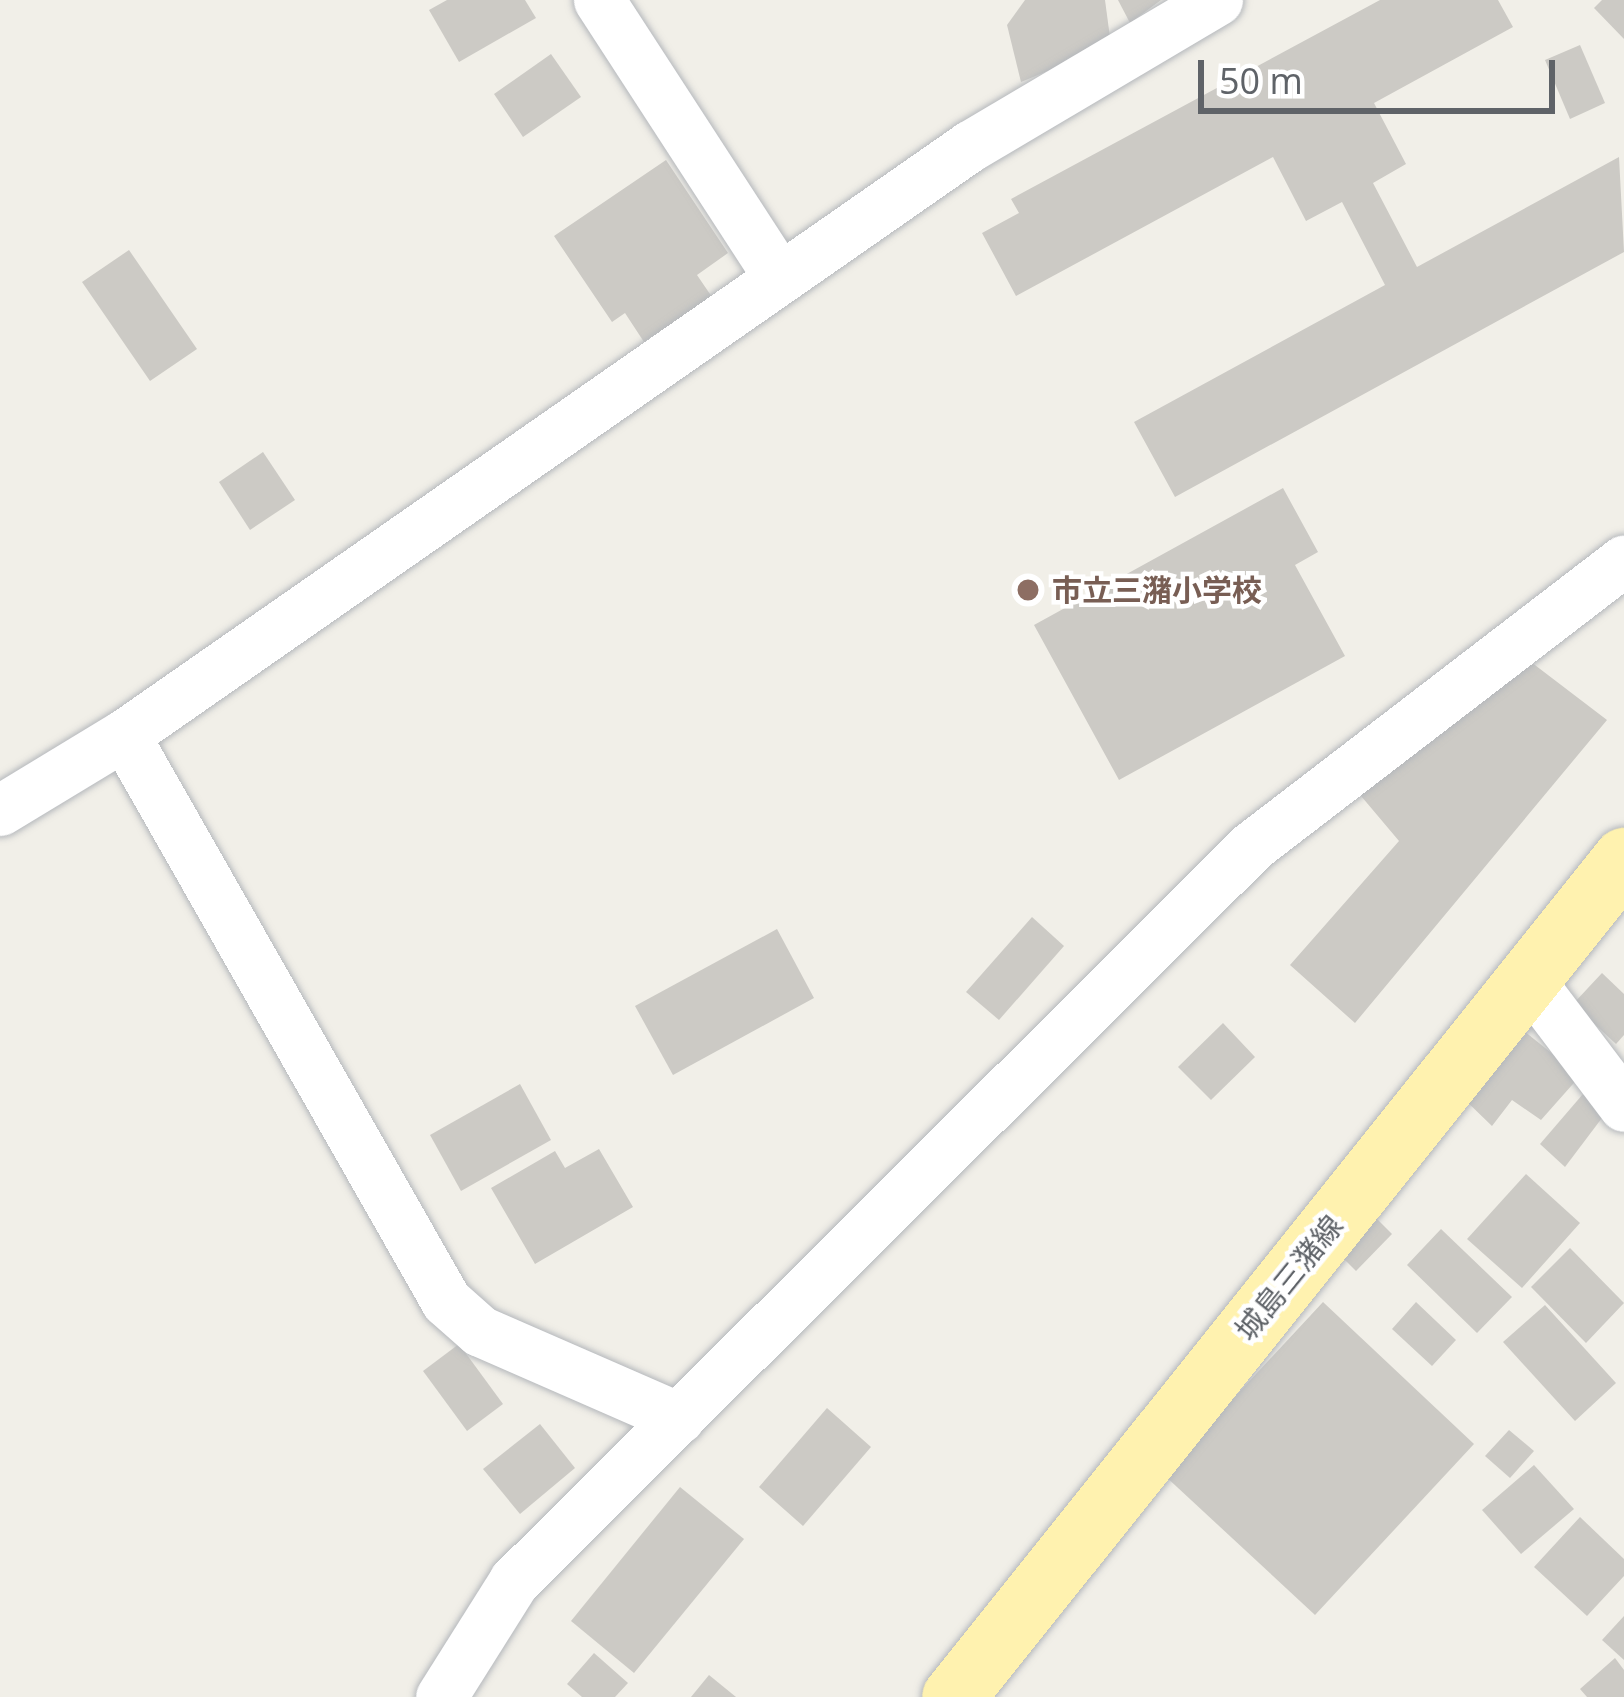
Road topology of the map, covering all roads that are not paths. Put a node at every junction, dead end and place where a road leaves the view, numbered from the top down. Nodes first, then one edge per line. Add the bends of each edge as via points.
1 (599, 0) edge
2 (1217, 0) edge
3 (778, 276) junction
4 (1624, 561) edge
5 (124, 736) junction
6 (0, 810) edge
7 (1624, 859) edge
8 (1528, 979) junction
9 (1624, 1106) edge
10 (680, 1418) junction
11 (441, 1697) edge
12 (953, 1697) edge

1 - 3 street
2 - 3 street via 970,146
3 - 5 street
4 - 10 street via 1252,846
5 - 6 street
5 - 10 street via 446,1301 480,1331
7 - 8 main road, 城島三潴線
8 - 9 street
8 - 12 main road, 城島三潴線
10 - 11 street via 514,1582

